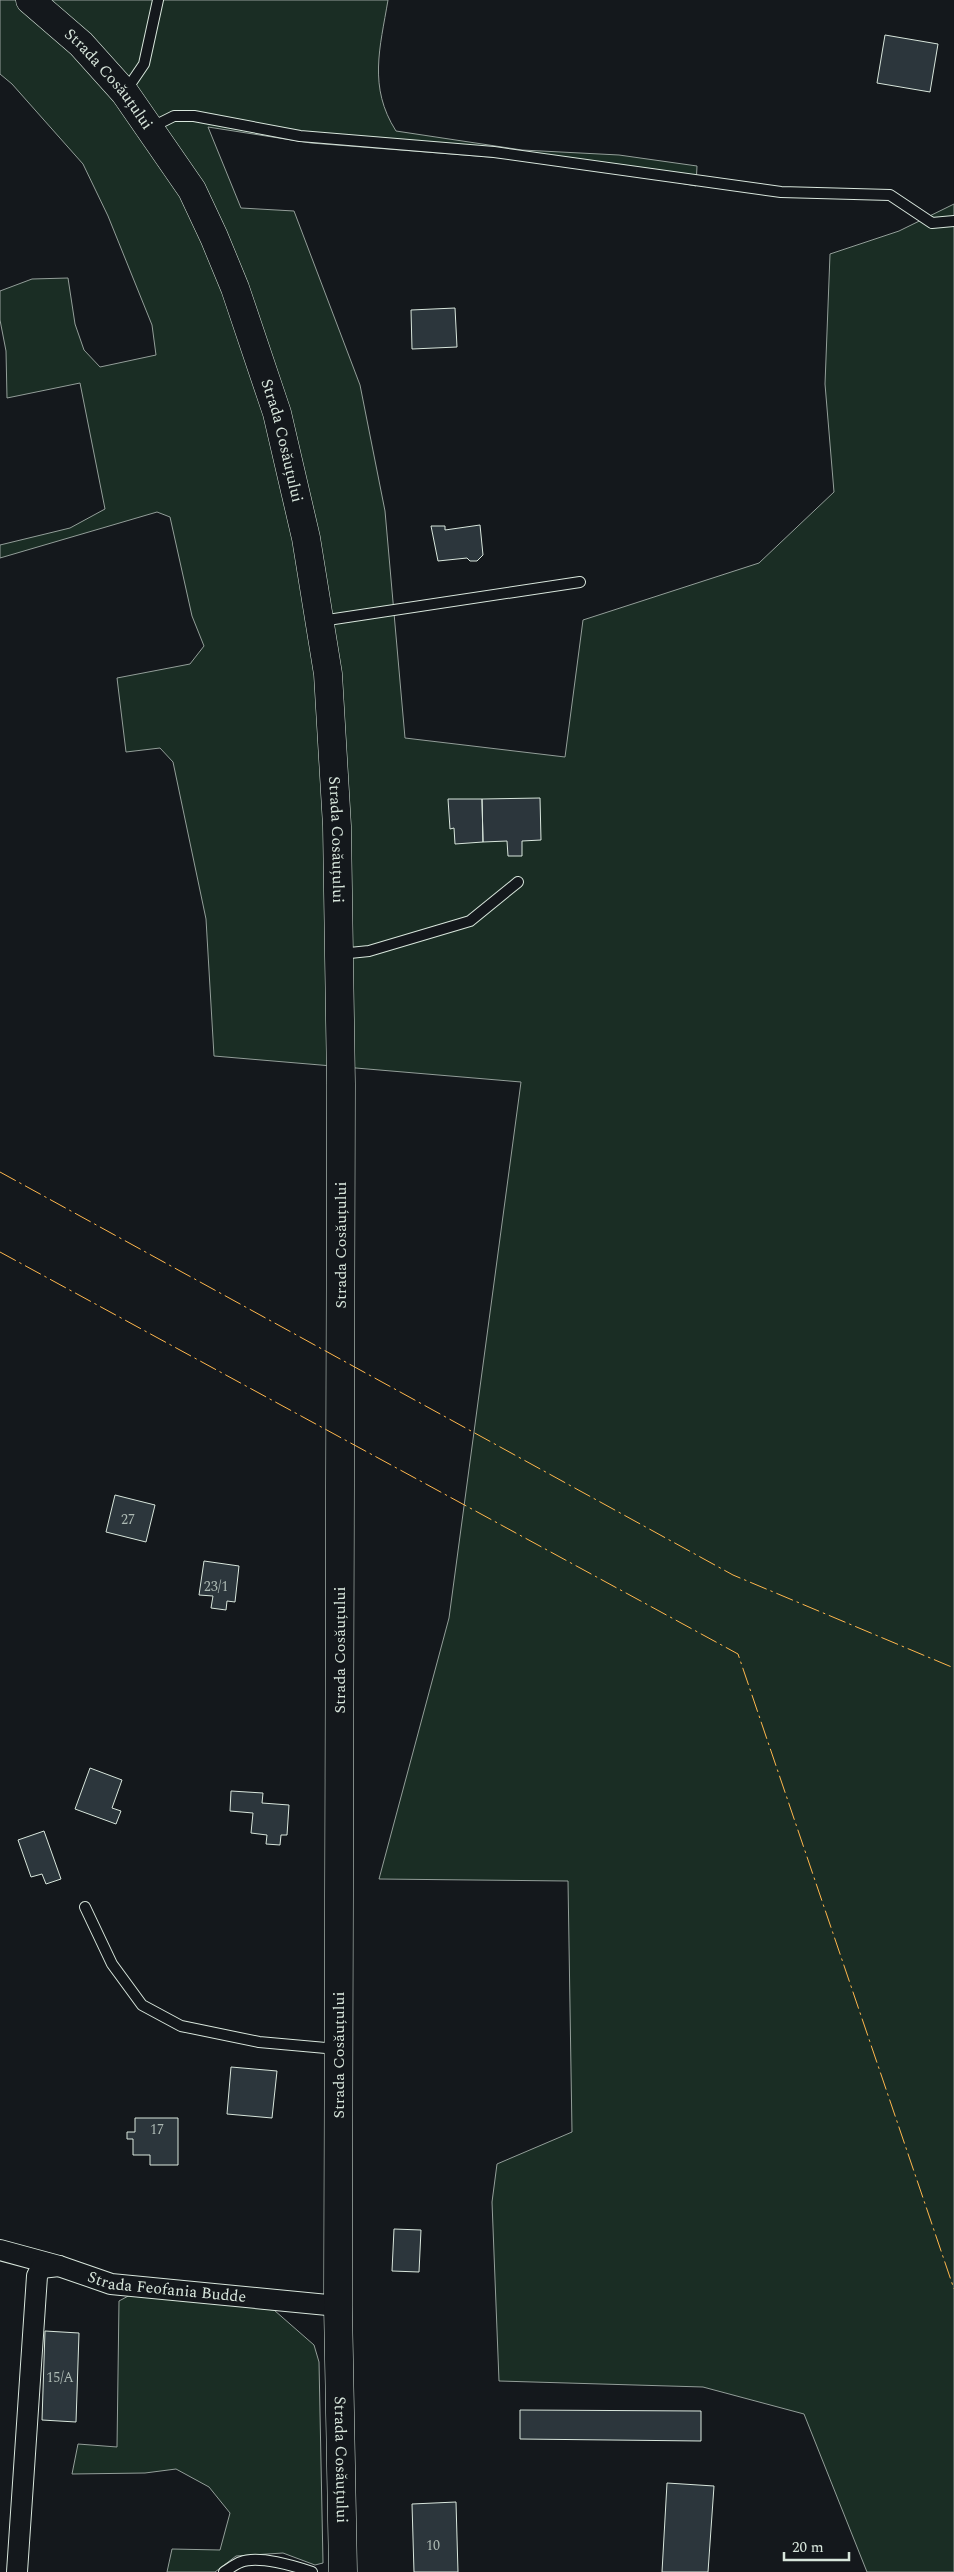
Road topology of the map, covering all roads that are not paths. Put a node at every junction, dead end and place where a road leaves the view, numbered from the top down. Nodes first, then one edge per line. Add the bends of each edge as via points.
1 (30, 0) edge
2 (158, 0) edge
3 (125, 93) junction
4 (150, 128) junction
5 (954, 221) edge
6 (580, 582) dead end
7 (320, 621) junction
8 (518, 882) dead end
9 (339, 954) junction
10 (85, 1907) dead end
11 (339, 2049) junction
12 (0, 2250) edge
13 (59, 2266) junction
14 (338, 2306) junction
15 (17, 2572) edge
16 (224, 2572) edge
17 (312, 2572) edge
18 (344, 2572) edge

1 - 3 main road, Strada Cosăuțului via 81,44
2 - 3 lane via 144,64
3 - 4 main road, Strada Cosăuțului
4 - 5 lane via 174,116 194,116 300,136 494,152 781,192 890,195 932,223
4 - 7 main road, Strada Cosăuțului via 192,190 225,263 256,348 277,413 291,472
6 - 7 lane
7 - 9 main road, Strada Cosăuțului via 334,750
8 - 9 lane via 470,921 369,951
9 - 11 main road, Strada Cosăuțului
10 - 11 lane via 112,1964 142,2005 180,2026 259,2042
11 - 14 main road, Strada Cosăuțului
12 - 13 street, Strada Feofania Budde
13 - 14 street, Strada Feofania Budde via 111,2284
13 - 15 street via 41,2268 36,2276
14 - 18 main road, Strada Cosăuțului
16 - 17 lane via 242,2561 292,2565

